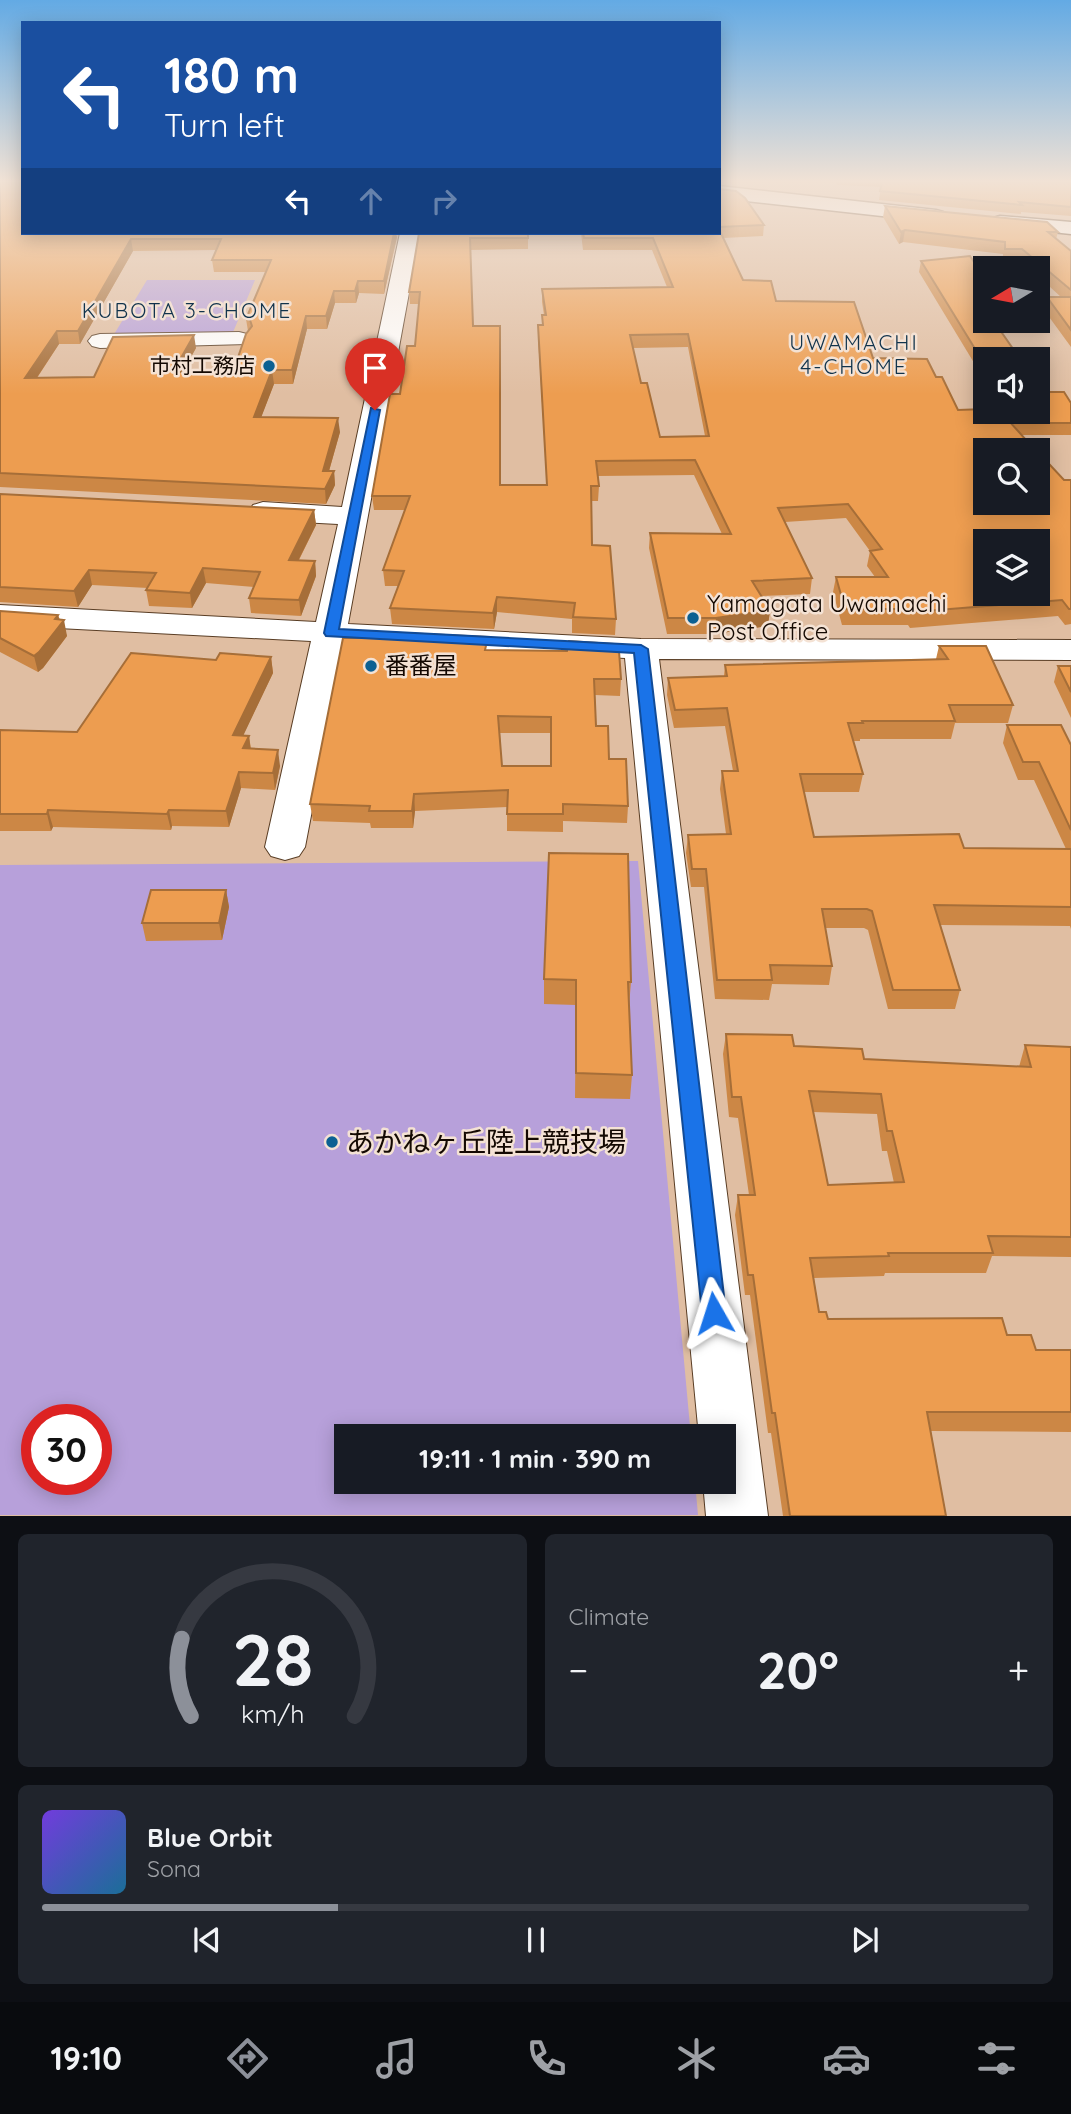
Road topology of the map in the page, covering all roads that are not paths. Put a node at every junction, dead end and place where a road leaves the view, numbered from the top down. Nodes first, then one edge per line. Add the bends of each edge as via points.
1 (406, 253) edge
2 (239, 339) dead end
3 (100, 341) dead end
4 (234, 510) edge
5 (355, 516) junction
6 (0, 615) edge
7 (331, 633) junction
8 (641, 649) junction
9 (1071, 650) edge
10 (285, 848) dead end
11 (737, 1516) edge

1 - 5 street
2 - 3 street
4 - 5 street
5 - 7 street
6 - 7 street
7 - 8 street
7 - 10 street
8 - 9 street
8 - 11 street

